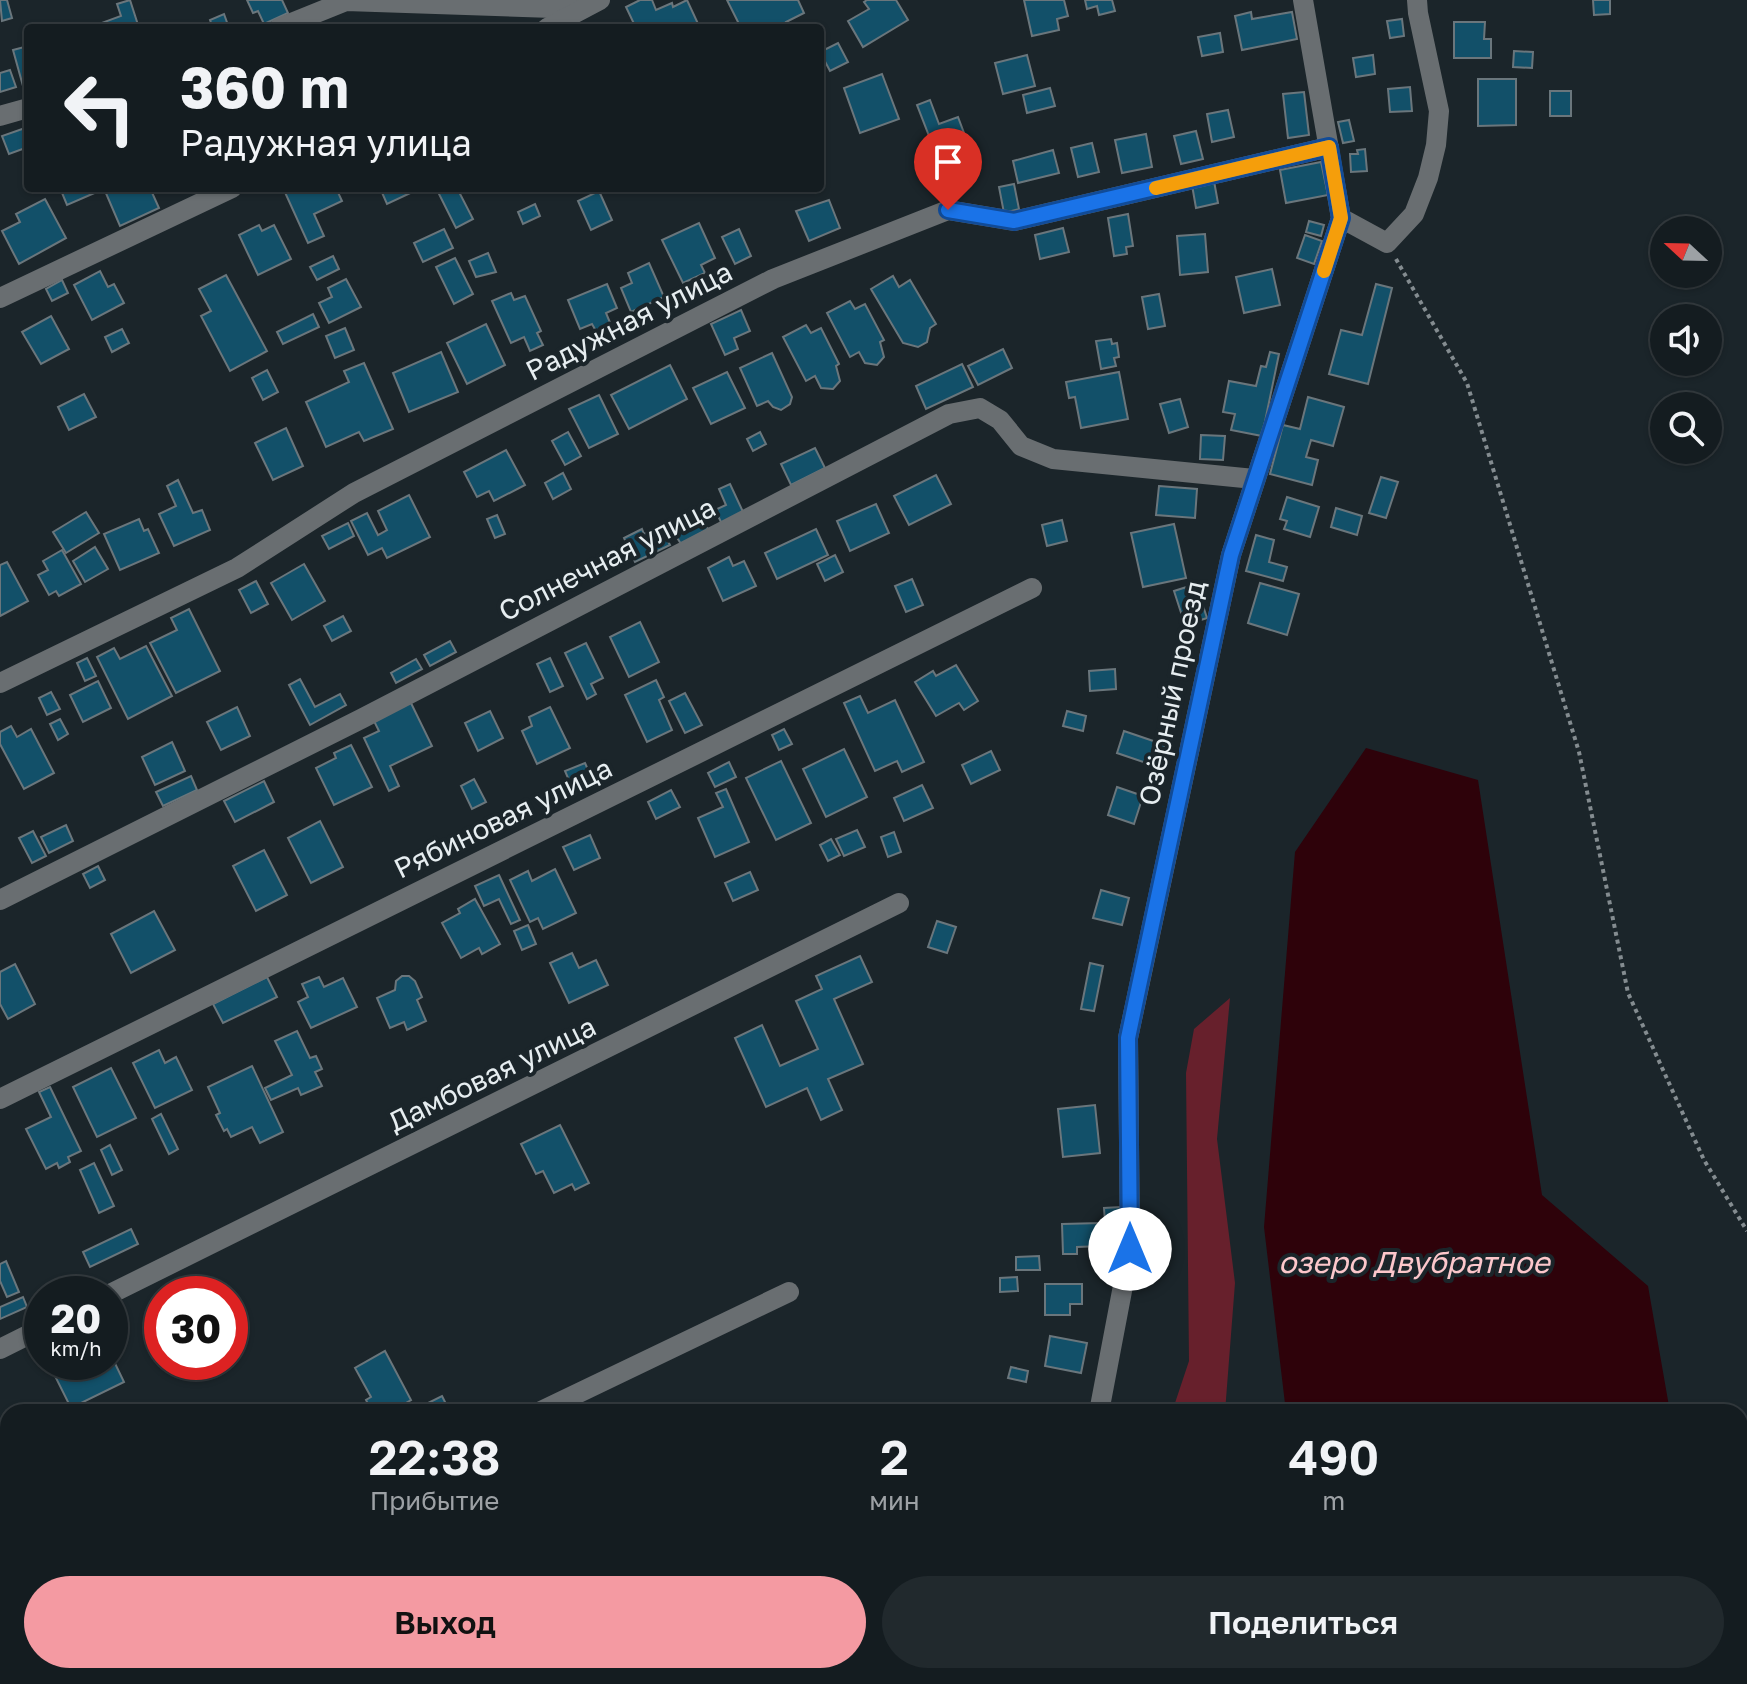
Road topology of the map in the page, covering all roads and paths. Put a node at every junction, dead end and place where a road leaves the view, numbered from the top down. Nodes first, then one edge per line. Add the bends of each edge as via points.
1 (346, 0) edge
2 (1303, 0) edge
3 (1417, 0) edge
4 (472, 3) edge
5 (591, 5) edge
6 (289, 24) edge
7 (555, 24) edge
8 (24, 109) edge
9 (0, 116) edge
10 (1329, 147) junction
11 (224, 192) edge
12 (1341, 218) junction
13 (1387, 243) junction
14 (0, 298) edge
15 (1254, 479) junction
16 (1032, 588) dead end
17 (0, 683) edge
18 (0, 900) edge
19 (899, 903) dead end
20 (0, 1099) edge
21 (1747, 1231) edge
22 (128, 1285) edge
23 (789, 1292) dead end
24 (24, 1337) edge
25 (0, 1349) edge
26 (556, 1404) edge
27 (1101, 1404) edge

1 - 4 street
1 - 6 street
2 - 10 street, Озёрный проезд
3 - 13 street via 1439,111 1436,145 1414,214
4 - 5 street
5 - 7 street
8 - 9 street
10 - 12 street, Озёрный проезд
10 - 17 street, Радужная улица via 1014,221 948,210 773,279 354,493 237,568
11 - 14 street
12 - 13 street
12 - 15 street, Озёрный проезд
13 - 21 path via 1467,383 1579,752 1628,993 1704,1160
15 - 18 street, Солнечная улица via 1053,459 1021,446 1000,420 980,408 949,414
15 - 27 street, Озёрный проезд via 1227,570 1128,1038 1130,1249
16 - 20 street, Рябиновая улица
19 - 22 street, Дамбовая улица
23 - 26 street
24 - 25 street

